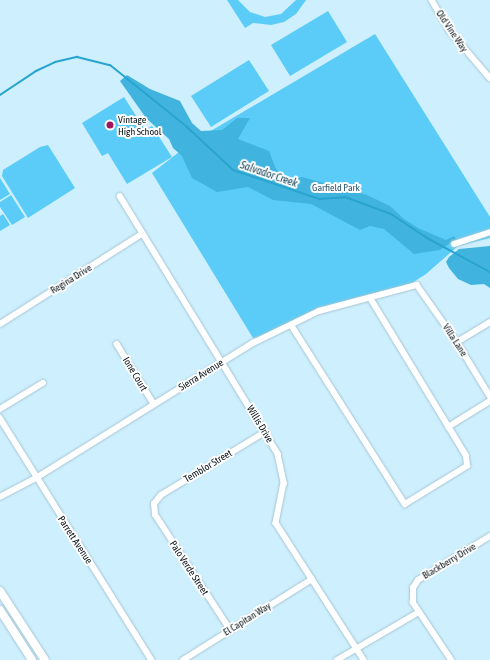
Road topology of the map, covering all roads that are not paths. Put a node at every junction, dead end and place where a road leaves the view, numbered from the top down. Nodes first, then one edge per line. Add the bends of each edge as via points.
1 (432, 0) edge
2 (490, 78) edge
3 (120, 196) dead end
4 (490, 232) edge
5 (142, 234) junction
6 (454, 244) dead end
7 (417, 285) joint
8 (371, 300) junction
9 (490, 322) edge
10 (0, 324) edge
11 (292, 326) junction
12 (457, 342) junction
13 (117, 344) dead end
14 (223, 361) junction
15 (43, 383) dead end
16 (490, 396) edge
17 (490, 401) edge
18 (154, 404) junction
19 (0, 409) edge
20 (0, 418) edge
21 (448, 427) junction
22 (265, 432) junction
23 (36, 478) junction
24 (0, 497) edge
25 (154, 504) joint
26 (490, 536) edge
27 (312, 579) junction
28 (0, 591) edge
29 (0, 610) edge
30 (419, 612) junction
31 (230, 630) junction
32 (356, 648) junction
33 (32, 660) edge
34 (45, 660) edge
35 (152, 660) edge
36 (183, 660) edge
37 (337, 660) edge
38 (364, 660) edge
39 (451, 660) edge

1 - 2 street, Old Vine Way via 450,31
3 - 5 street, Willis Drive
4 - 6 street
5 - 10 street, Regina Drive
5 - 14 street, Willis Drive
7 - 8 street, Sierra Avenue
7 - 12 street, Villa Lane
8 - 11 street, Sierra Avenue via 319,311
8 - 21 street
9 - 12 street
11 - 14 street, Sierra Avenue via 253,343
11 - 21 street via 405,504 466,466 466,456
12 - 16 street, Villa Lane
13 - 18 street, Ione Court
14 - 18 street, Sierra Avenue
14 - 22 street, Willis Drive
15 - 19 street
17 - 21 street
18 - 23 street, Sierra Avenue
20 - 23 street, Parrett Avenue
22 - 25 street, Temblor Street via 161,495
22 - 27 street, Willis Drive via 278,454 284,474 276,523
23 - 24 street, Sierra Avenue
23 - 35 street, Parrett Avenue
25 - 31 street, Palo Verde Street via 155,516
26 - 30 street, Blackberry Drive via 418,580 413,588 413,603
27 - 31 street, El Capitan Way
27 - 32 street, Willis Drive
28 - 34 main road
29 - 33 main road
30 - 32 street
30 - 39 street, Blackberry Drive
31 - 36 street, El Capitan Way
32 - 37 street
32 - 38 street, Willis Drive

